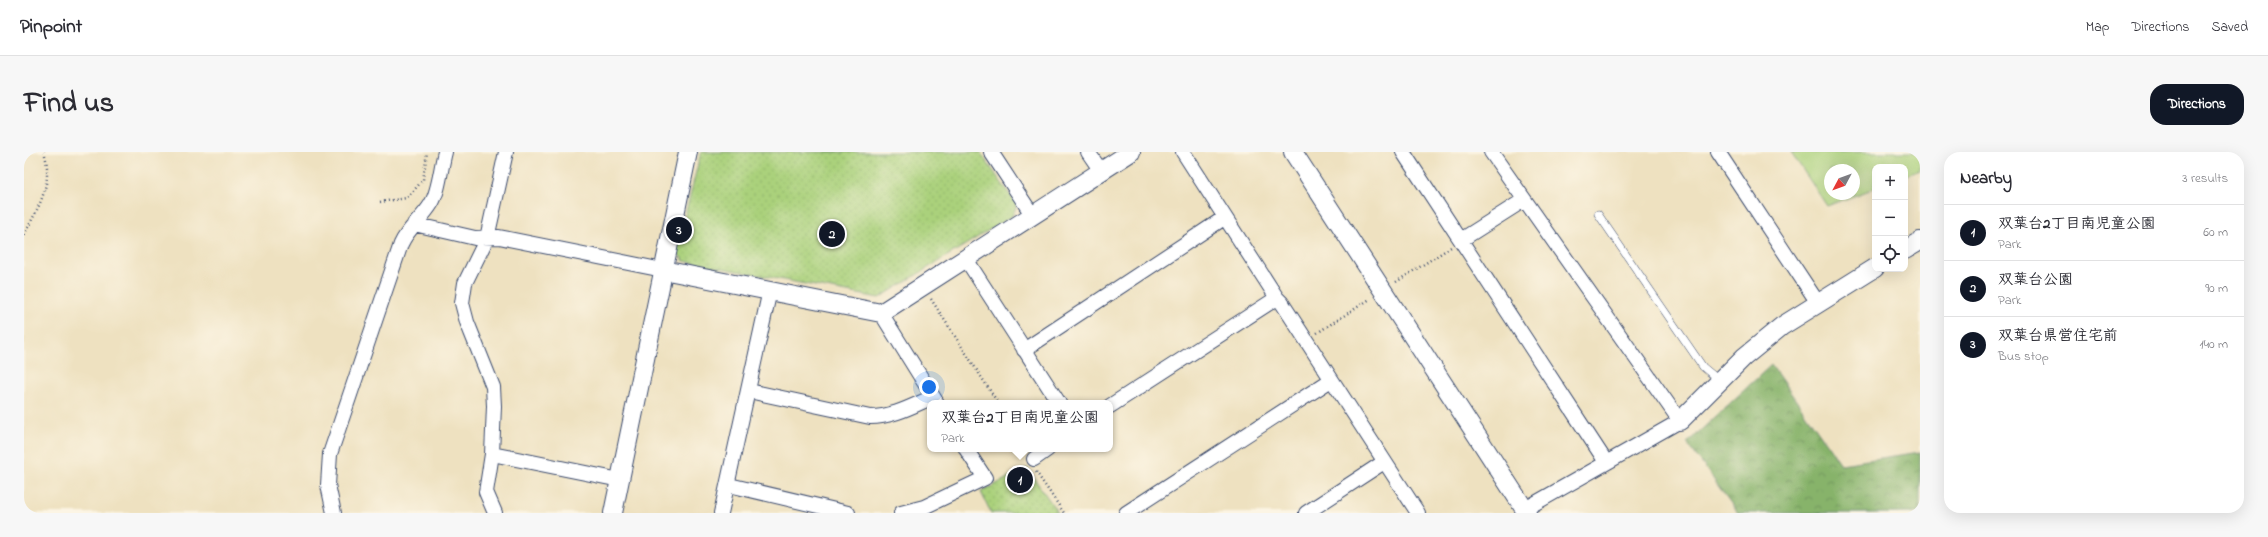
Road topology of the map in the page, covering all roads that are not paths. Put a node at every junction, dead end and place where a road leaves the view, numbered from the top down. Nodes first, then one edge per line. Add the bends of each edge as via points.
1 (445, 152) edge
2 (506, 152) edge
3 (688, 152) edge
4 (991, 152) edge
5 (1088, 152) edge
6 (1131, 152) edge
7 (1183, 152) edge
8 (1403, 152) edge
9 (1491, 152) edge
10 (1718, 152) edge
11 (1299, 154) edge
12 (1101, 171) junction
13 (1524, 200) junction
14 (1598, 214) dead end
15 (1033, 216) junction
16 (1224, 218) junction
17 (414, 224) junction
18 (487, 238) junction
19 (1920, 241) edge
20 (1458, 242) junction
21 (1908, 248) edge
22 (966, 259) junction
23 (663, 270) junction
24 (1872, 270) edge
25 (770, 290) junction
26 (1277, 298) junction
27 (1818, 303) junction
28 (881, 314) junction
29 (1024, 350) junction
30 (1331, 380) junction
31 (1720, 381) junction
32 (749, 391) junction
33 (935, 400) edge
34 (1057, 400) edge
35 (927, 403) edge
36 (1113, 404) edge
37 (1680, 422) junction
38 (968, 452) edge
39 (1044, 452) edge
40 (492, 454) junction
41 (1034, 459) road end
42 (1384, 462) junction
43 (1606, 462) junction
44 (620, 480) junction
45 (729, 484) junction
46 (1130, 512) edge
47 (1524, 512) edge
48 (334, 513) edge
49 (495, 513) edge
50 (613, 513) edge
51 (721, 513) edge
52 (848, 513) edge
53 (901, 513) edge
54 (1306, 513) edge
55 (1418, 513) edge

1 - 17 street via 433,202
2 - 18 street
3 - 23 street
4 - 15 street
5 - 12 street
6 - 12 street
7 - 16 street
8 - 20 street
9 - 13 street
10 - 27 street
11 - 47 street
12 - 15 street
13 - 20 street
13 - 37 street
14 - 31 lane via 1703,366
15 - 22 street
16 - 26 street
16 - 29 street
17 - 18 street via 475,238
17 - 48 street via 406,232 401,244 330,454 328,484
18 - 23 street via 499,237
18 - 40 street via 465,283 462,303 466,322 493,387
19 - 21 street
20 - 43 street
22 - 28 street
22 - 29 street
23 - 25 street
23 - 44 street
24 - 27 street
25 - 28 street
25 - 32 street
26 - 30 street
26 - 36 street
27 - 31 street via 1782,326 1744,357
28 - 33 street
29 - 34 street
30 - 42 street
30 - 46 street
31 - 37 street
32 - 35 street via 870,417 882,417
32 - 45 street
37 - 43 street
38 - 53 street via 985,478 924,507
39 - 41 street
40 - 44 street
40 - 49 street via 486,492
42 - 54 street
42 - 55 street
43 - 47 street
44 - 50 street
45 - 51 street
45 - 52 street

